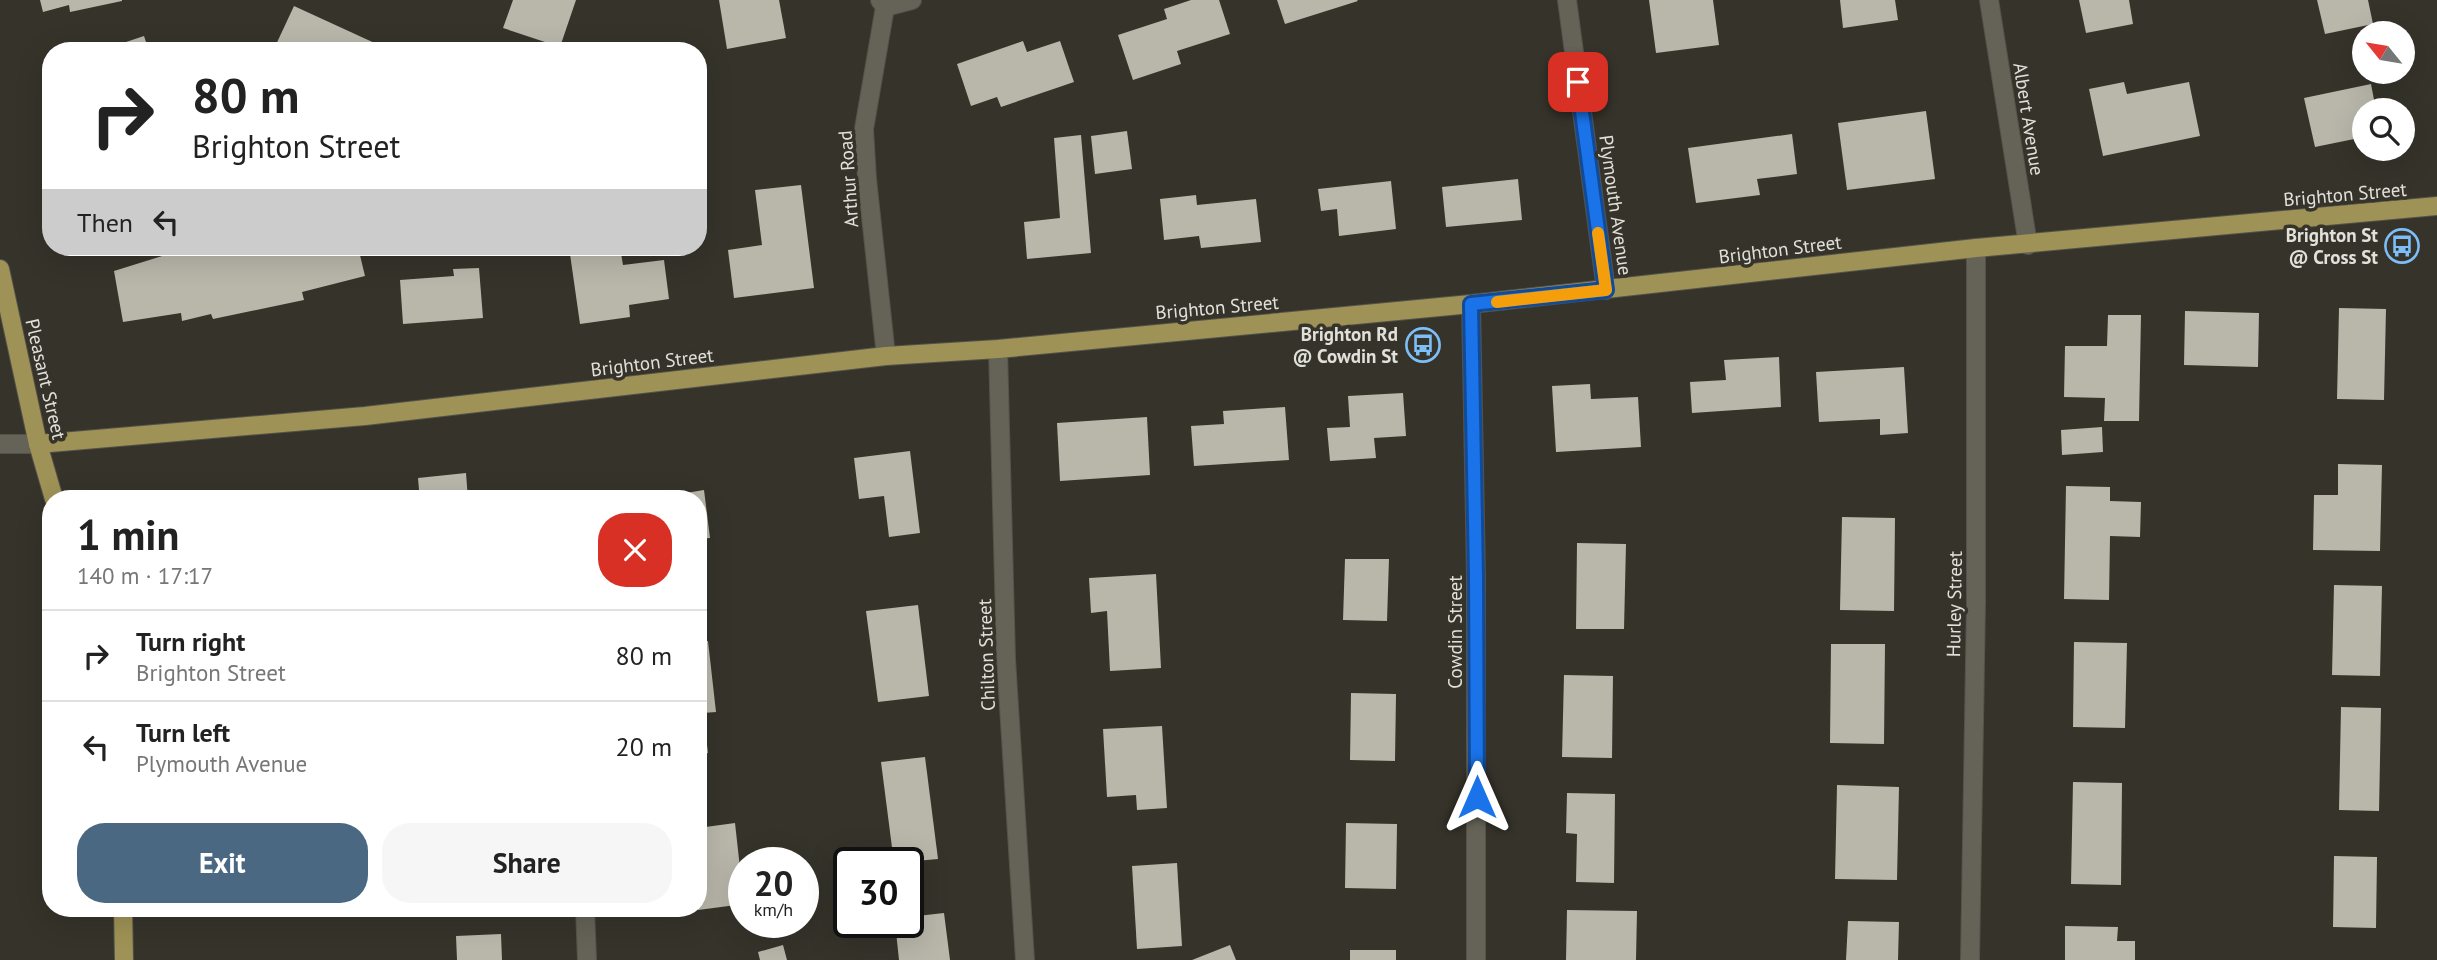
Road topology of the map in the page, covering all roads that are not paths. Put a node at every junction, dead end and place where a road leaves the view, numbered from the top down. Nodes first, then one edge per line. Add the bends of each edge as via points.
1 (912, 0) edge
2 (1567, 0) edge
3 (1989, 0) edge
4 (882, 4) edge
5 (2437, 206) edge
6 (2028, 245) junction
7 (1976, 248) junction
8 (0, 269) edge
9 (1606, 290) junction
10 (1471, 304) junction
11 (998, 349) junction
12 (886, 356) junction
13 (0, 444) edge
14 (38, 444) junction
15 (51, 490) edge
16 (123, 917) edge
17 (585, 917) edge
18 (124, 960) edge
19 (587, 960) edge
20 (1025, 960) edge
21 (1476, 960) edge
22 (1970, 960) edge

1 - 4 street
2 - 9 street, Plymouth Avenue
3 - 6 street, Albert Avenue
4 - 12 street, Arthur Road via 864,129
5 - 6 main road, Brighton Street
6 - 7 main road, Brighton Street
7 - 9 main road, Brighton Street
7 - 22 street, Hurley Street
8 - 14 main road, Pleasant Street
9 - 10 main road, Brighton Street
10 - 11 main road, Brighton Street
10 - 21 street, Cowdin Street
11 - 12 main road, Brighton Street
11 - 20 street, Chilton Street via 1006,659
12 - 14 main road, Brighton Street via 365,416
13 - 14 street, Brighton Street
14 - 15 main road, Pleasant Street
16 - 18 main road
17 - 19 street

